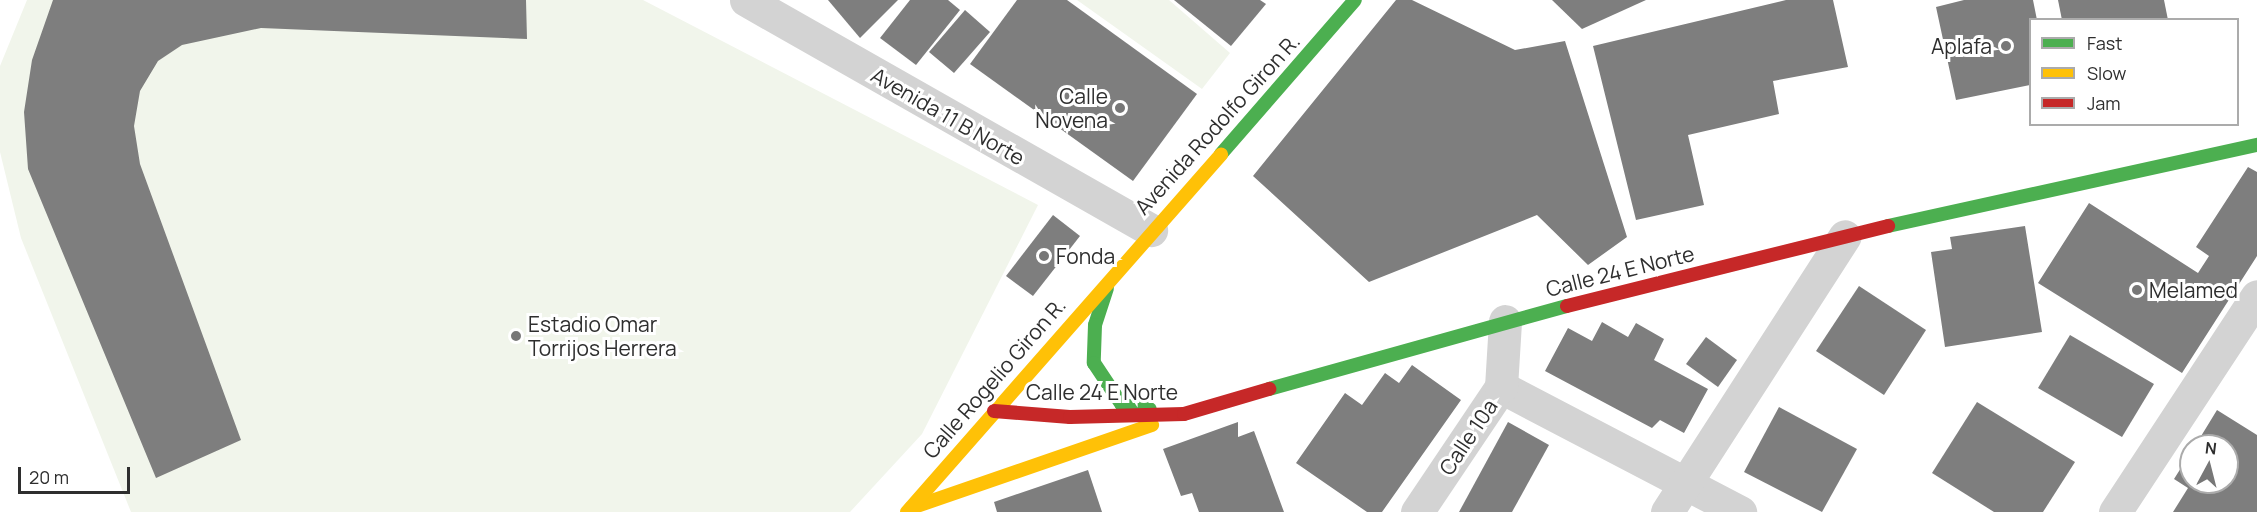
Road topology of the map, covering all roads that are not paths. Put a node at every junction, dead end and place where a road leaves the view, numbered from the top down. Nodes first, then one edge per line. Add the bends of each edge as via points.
1 (746, 0) edge
2 (1355, 0) edge
3 (2257, 145) edge
4 (1151, 231) junction
5 (1845, 236) junction
6 (1110, 276) junction
7 (2257, 296) edge
8 (1505, 321) junction
9 (1502, 387) junction
10 (994, 411) junction
11 (1184, 414) junction
12 (1685, 484) junction
13 (908, 510) edge
14 (1417, 512) edge
15 (1667, 512) edge
16 (1740, 512) edge
17 (2115, 512) edge

1 - 4 street, Avenida 11 B Norte
2 - 4 street, Avenida Rodolfo Giron R.
3 - 5 street, Calle 24 E Norte
4 - 6 street, Avenida Rodolfo Giron R.
5 - 8 street, Calle 24 E Norte
5 - 12 street
6 - 10 street, Calle Rogelio Giron R.
6 - 11 street via 1093,343 1104,386 1122,405
7 - 17 street
8 - 9 street, Calle 10a
8 - 11 street, Calle 24 E Norte
9 - 12 street
9 - 14 street, Calle 10a
10 - 11 street, Calle 24 E Norte via 1070,417
10 - 13 street, Calle Rogelio Giron R.
11 - 13 street
12 - 15 street
12 - 16 street

